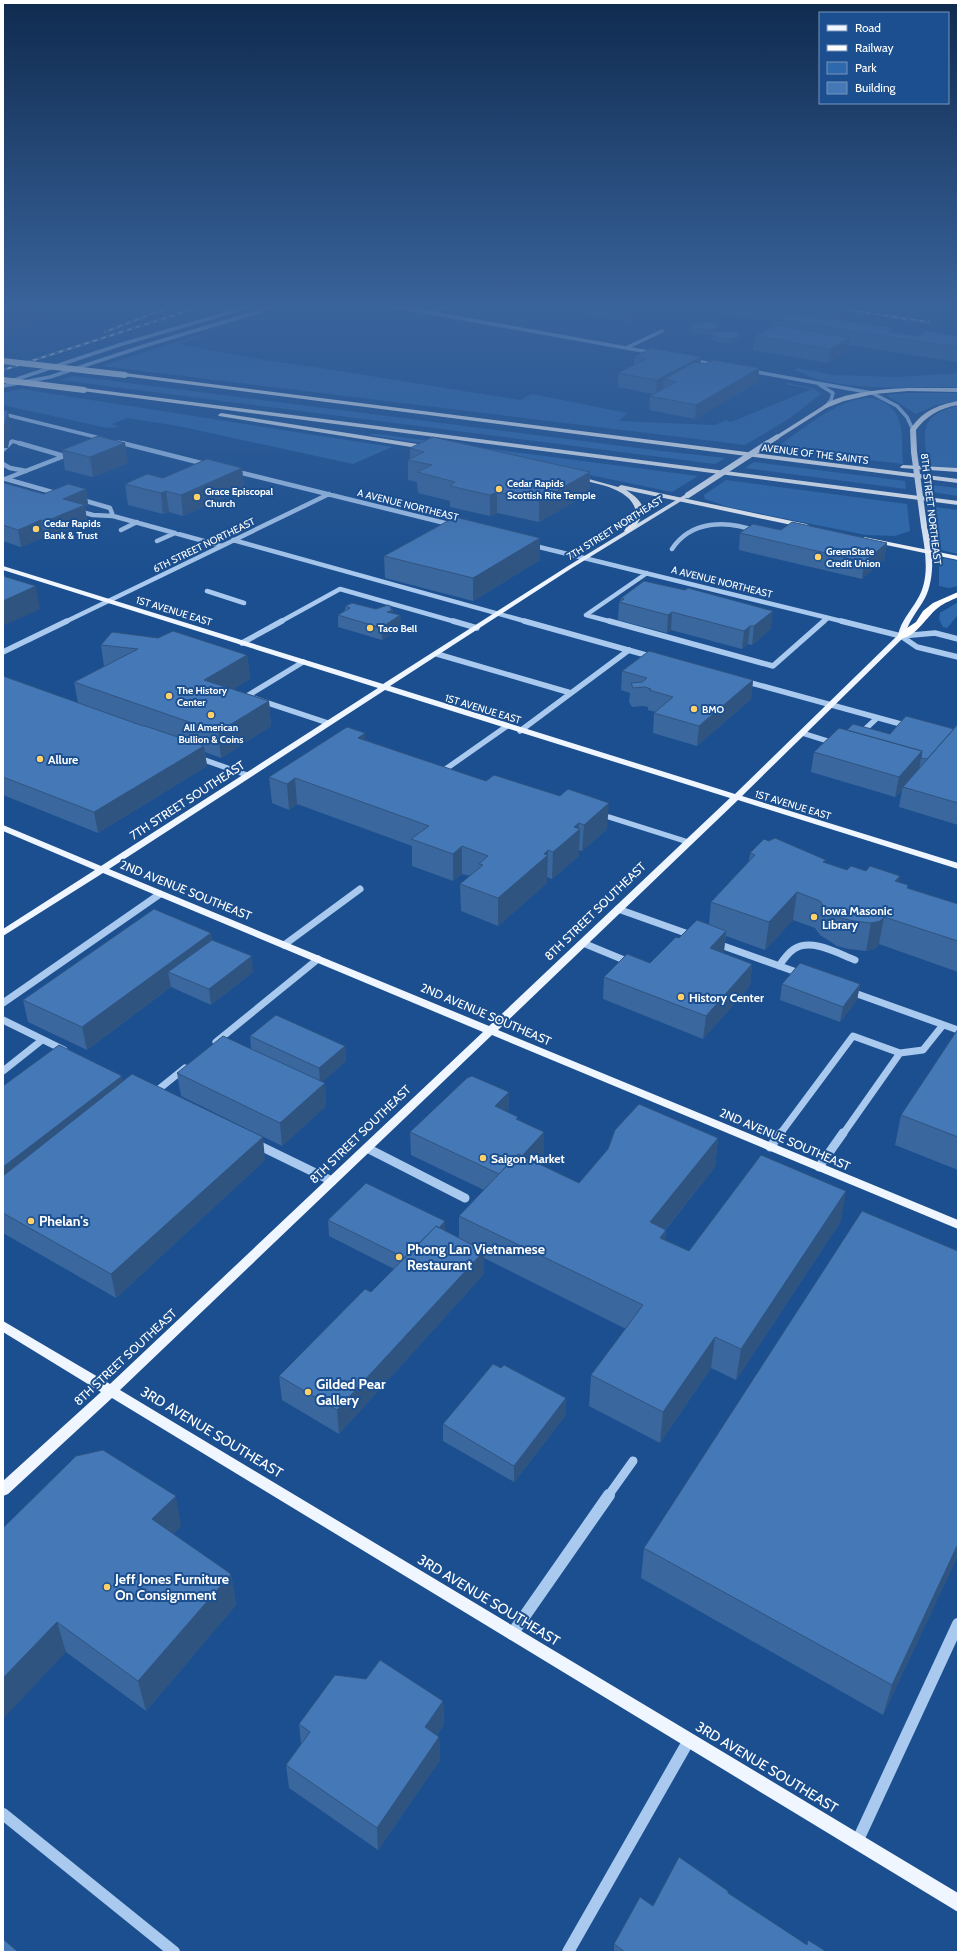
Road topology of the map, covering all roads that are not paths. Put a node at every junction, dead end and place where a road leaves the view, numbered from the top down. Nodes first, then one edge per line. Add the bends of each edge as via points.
1 (112, 394) edge
2 (116, 394) edge
3 (273, 394) edge
4 (833, 394) edge
5 (860, 394) edge
6 (874, 394) edge
7 (958, 403) edge
8 (826, 406) junction
9 (3, 414) edge
10 (913, 430) junction
11 (106, 439) junction
12 (100, 442) edge
13 (650, 443) junction
14 (3, 450) edge
15 (440, 450) edge
16 (74, 452) edge
17 (64, 456) junction
18 (3, 464) edge
19 (213, 466) edge
20 (228, 470) edge
21 (958, 470) edge
22 (26, 471) junction
23 (568, 475) edge
24 (5, 479) edge
25 (958, 481) edge
26 (598, 482) junction
27 (45, 490) junction
28 (329, 494) junction
29 (47, 496) edge
30 (67, 496) edge
31 (74, 498) edge
32 (680, 500) junction
33 (958, 503) edge
34 (76, 511) edge
35 (113, 516) junction
36 (137, 522) junction
37 (458, 526) edge
38 (818, 528) edge
39 (121, 530) dead end
40 (628, 530) junction
41 (176, 533) junction
42 (763, 534) edge
43 (856, 536) edge
44 (233, 540) junction
45 (157, 541) dead end
46 (525, 543) edge
47 (222, 546) junction
48 (282, 547) dead end
49 (672, 549) dead end
50 (928, 551) junction
51 (274, 552) junction
52 (281, 554) junction
53 (274, 557) dead end
54 (585, 558) junction
55 (958, 558) edge
56 (325, 559) dead end
57 (317, 564) junction
58 (3, 568) edge
59 (310, 568) dead end
60 (367, 570) dead end
61 (647, 573) junction
62 (358, 575) junction
63 (207, 592) dead end
64 (958, 594) edge
65 (108, 601) junction
66 (244, 603) dead end
67 (498, 614) junction
68 (828, 618) junction
69 (477, 628) junction
70 (901, 636) junction
71 (958, 639) edge
72 (242, 643) junction
73 (629, 650) junction
74 (3, 652) edge
75 (437, 654) junction
76 (659, 658) edge
77 (958, 658) edge
78 (303, 662) junction
79 (736, 679) edge
80 (384, 688) junction
81 (571, 693) junction
82 (830, 705) junction
83 (877, 718) junction
84 (328, 723) junction
85 (507, 726) junction
86 (914, 728) edge
87 (520, 730) junction
88 (802, 733) junction
89 (855, 734) edge
90 (838, 739) edge
91 (195, 757) edge
92 (247, 775) junction
93 (438, 775) edge
94 (735, 798) junction
95 (610, 816) edge
96 (3, 828) edge
97 (688, 842) junction
98 (958, 866) edge
99 (101, 870) junction
100 (360, 889) dead end
101 (160, 894) junction
102 (618, 909) junction
103 (3, 933) edge
104 (583, 943) junction
105 (284, 945) junction
106 (318, 959) junction
107 (855, 960) dead end
108 (638, 964) edge
109 (779, 966) junction
110 (808, 977) edge
111 (838, 988) edge
112 (3, 1003) edge
113 (3, 1020) edge
114 (943, 1025) junction
115 (958, 1030) edge
116 (490, 1031) junction
117 (42, 1040) junction
118 (213, 1045) edge
119 (70, 1053) edge
120 (900, 1053) junction
121 (189, 1065) edge
122 (3, 1071) edge
123 (153, 1094) edge
124 (246, 1139) edge
125 (770, 1147) junction
126 (367, 1148) junction
127 (818, 1167) junction
128 (332, 1181) junction
129 (465, 1198) dead end
130 (958, 1225) edge
131 (3, 1326) edge
132 (111, 1392) junction
133 (633, 1460) dead end
134 (3, 1490) edge
135 (958, 1624) edge
136 (512, 1634) junction
137 (689, 1740) junction
138 (3, 1814) edge
139 (857, 1842) junction
140 (958, 1903) edge
141 (174, 1952) edge
142 (568, 1952) edge

1 - 15 highway via 223,416
2 - 33 highway
3 - 13 highway, AVENUE OF THE SAINTS, bridge
4 - 8 street
5 - 8 highway
6 - 10 street, 8TH STREET NORTHEAST via 902,411
7 - 10 highway via 940,408 923,417
8 - 32 main road, 7TH STREET NORTHEAST, bridge
9 - 11 street
10 - 50 main road, 8TH STREET NORTHEAST, bridge
11 - 12 street
11 - 19 street
13 - 21 highway via 887,466
13 - 25 highway, AVENUE OF THE SAINTS
14 - 17 street via 12,441
16 - 17 street
17 - 22 street
18 - 22 street
20 - 28 street, A AVENUE NORTHEAST
22 - 24 street
23 - 26 highway
24 - 27 street
26 - 32 highway
26 - 40 highway via 624,492 637,503 640,512
27 - 29 street
27 - 30 street
28 - 37 street, A AVENUE NORTHEAST
28 - 44 street, 6TH STREET NORTHEAST
31 - 35 street via 110,508
32 - 38 highway
32 - 40 main road, 7TH STREET NORTHEAST
34 - 35 street
35 - 36 street
36 - 39 street
36 - 41 street
40 - 54 main road, 7TH STREET NORTHEAST
41 - 45 street
41 - 47 street
42 - 49 street via 737,525 710,525 694,530
43 - 50 highway
44 - 47 street, 6TH STREET NORTHEAST
44 - 51 street
46 - 54 street, A AVENUE NORTHEAST
47 - 65 street, 6TH STREET NORTHEAST
48 - 51 street
50 - 55 highway
50 - 70 main road, 8TH STREET NORTHEAST via 929,578 926,588 918,605 903,625
51 - 52 street
52 - 53 street
52 - 57 street
54 - 61 street, A AVENUE NORTHEAST
54 - 67 main road, 7TH STREET NORTHEAST
56 - 57 street
57 - 59 street
57 - 62 street
58 - 65 main road, 1ST AVENUE EAST
60 - 62 street
61 - 68 street, A AVENUE NORTHEAST
61 - 68 street via 586,615 773,666
62 - 67 street
63 - 66 street
64 - 70 highway via 936,605 926,613 919,624
65 - 72 main road, 1ST AVENUE EAST
65 - 74 street, 6TH STREET NORTHEAST
67 - 69 main road, 7TH STREET NORTHEAST
67 - 73 street
68 - 70 street, A AVENUE NORTHEAST
69 - 72 street via 340,589
69 - 75 main road, 7TH STREET NORTHEAST
70 - 71 street, A AVENUE NORTHEAST via 934,633
70 - 77 street, A AVENUE NORTHEAST via 917,647
70 - 82 main road, 8TH STREET NORTHEAST
72 - 78 main road, 1ST AVENUE EAST
73 - 76 street
73 - 81 street
75 - 80 main road, 7TH STREET NORTHEAST
75 - 81 street
78 - 80 main road, 1ST AVENUE EAST
78 - 84 street via 247,696
79 - 82 street
80 - 84 main road, 7TH STREET SOUTHEAST
80 - 85 main road, 1ST AVENUE EAST
81 - 87 street
82 - 83 street
82 - 88 main road, 8TH STREET NORTHEAST
83 - 86 street
83 - 89 street via 862,733
84 - 92 main road, 7TH STREET SOUTHEAST
85 - 87 main road, 1ST AVENUE EAST
85 - 93 street
87 - 94 main road, 1ST AVENUE EAST
88 - 90 street via 835,743
88 - 94 main road, 8TH STREET NORTHEAST
91 - 92 street
92 - 99 main road, 7TH STREET SOUTHEAST
94 - 97 main road, 8TH STREET SOUTHEAST
94 - 98 main road, 1ST AVENUE EAST
95 - 97 street
96 - 99 main road, 2ND AVENUE SOUTHEAST
97 - 102 main road, 8TH STREET SOUTHEAST
99 - 101 main road, 2ND AVENUE SOUTHEAST
99 - 103 main road, 7TH STREET SOUTHEAST
100 - 105 street
101 - 105 main road, 2ND AVENUE SOUTHEAST
101 - 112 street
102 - 104 main road, 8TH STREET SOUTHEAST
102 - 109 street
104 - 108 street
104 - 116 main road, 8TH STREET SOUTHEAST
105 - 106 main road, 2ND AVENUE SOUTHEAST
106 - 116 main road, 2ND AVENUE SOUTHEAST
106 - 118 street
107 - 109 street via 804,945 794,948
109 - 110 street
111 - 114 street
113 - 117 street
114 - 115 street
114 - 120 street via 922,1050
116 - 125 main road, 2ND AVENUE SOUTHEAST
116 - 126 main road, 8TH STREET SOUTHEAST
117 - 119 street
117 - 122 street
120 - 125 street via 853,1036
120 - 127 street
121 - 123 street
124 - 128 street
125 - 127 main road, 2ND AVENUE SOUTHEAST
126 - 128 main road, 8TH STREET SOUTHEAST
126 - 129 street
127 - 130 main road, 2ND AVENUE SOUTHEAST
128 - 132 main road, 8TH STREET SOUTHEAST
131 - 132 main road, 3RD AVENUE SOUTHEAST
132 - 134 main road, 8TH STREET SOUTHEAST
132 - 136 main road, 3RD AVENUE SOUTHEAST
133 - 136 street
135 - 139 street
136 - 137 main road, 3RD AVENUE SOUTHEAST
137 - 139 main road, 3RD AVENUE SOUTHEAST
137 - 142 street
138 - 141 street
139 - 140 main road, 3RD AVENUE SOUTHEAST

